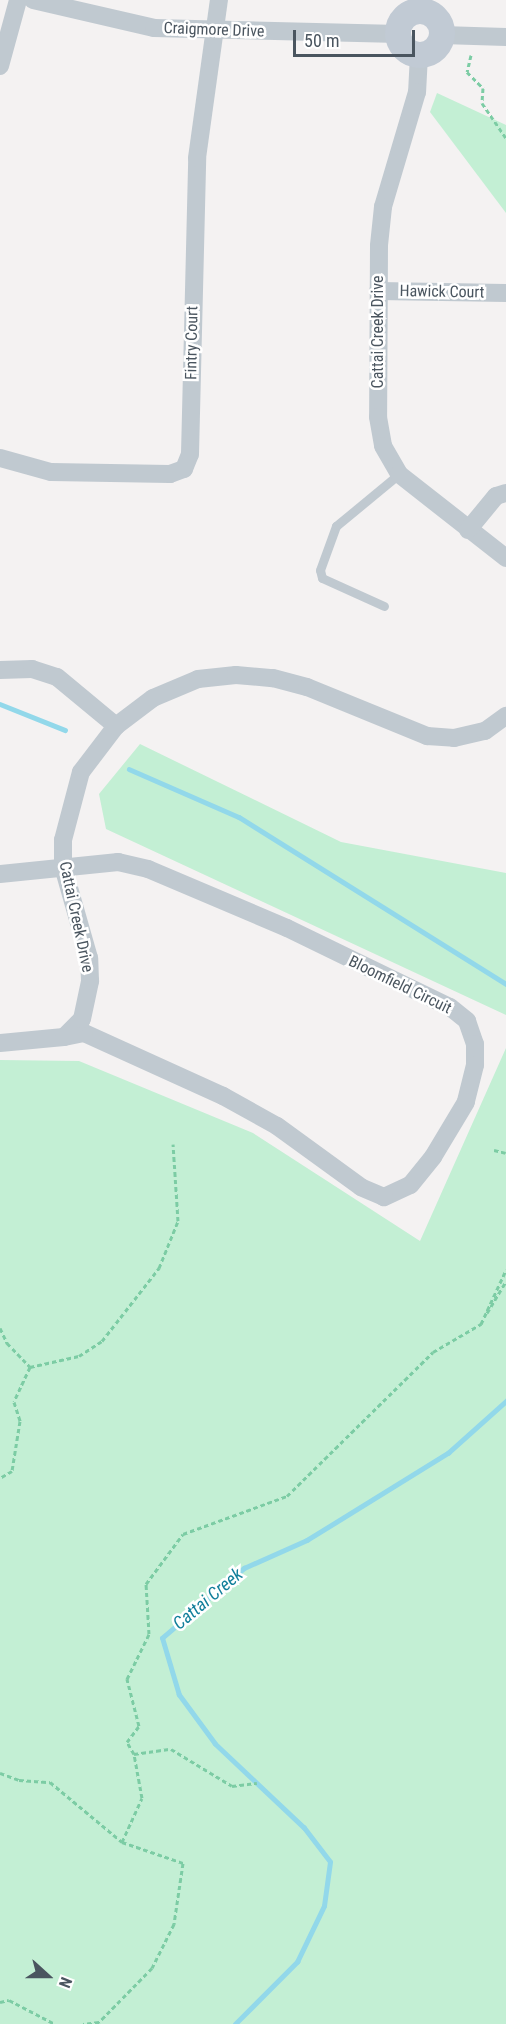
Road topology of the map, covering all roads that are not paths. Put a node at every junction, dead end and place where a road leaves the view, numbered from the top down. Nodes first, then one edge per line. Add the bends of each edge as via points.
1 (18, 0) edge
2 (33, 0) edge
3 (219, 0) edge
4 (423, 6) edge
5 (214, 31) junction
6 (399, 34) junction
7 (442, 35) junction
8 (506, 37) edge
9 (419, 55) junction
10 (0, 66) edge
11 (378, 291) junction
12 (506, 293) edge
13 (0, 458) edge
14 (399, 474) junction
15 (506, 493) edge
16 (468, 530) junction
17 (506, 558) edge
18 (384, 606) dead end
19 (0, 670) edge
20 (506, 716) edge
21 (116, 726) junction
22 (63, 867) junction
23 (0, 874) edge
24 (64, 1037) junction
25 (0, 1043) edge

1 - 10 street
2 - 5 street, Craigmore Drive via 154,28
3 - 5 street, Fintry Court
4 - 6 street via 402,21
4 - 7 street via 438,20
5 - 6 street, Craigmore Drive
5 - 13 street, Fintry Court via 197,158 190,454 184,469 170,474 51,472
6 - 9 street via 408,52
7 - 8 street
7 - 9 street via 433,51
9 - 11 street, Cattai Creek Drive via 417,92 383,207
11 - 12 street, Hawick Court
11 - 14 street, Cattai Creek Drive via 378,417 383,446
14 - 16 street, Cattai Creek Drive
14 - 18 lane via 336,526 320,570 322,578
15 - 16 street via 495,496
16 - 17 street, Cattai Creek Drive
19 - 21 street via 33,669 57,677
20 - 21 street, Cattai Creek Drive via 485,731 454,738 428,736 307,687 236,675 198,680 153,698
21 - 22 street, Cattai Creek Drive via 81,771 63,840
22 - 23 street
22 - 24 street, Cattai Creek Drive via 88,958 90,981 82,1019
22 - 24 street, Bloomfield Circuit via 118,862 148,869 287,928 450,1007 467,1021 475,1044 475,1065 466,1102 433,1157 410,1185 384,1197 361,1187 277,1126 223,1096 84,1033
24 - 25 street

